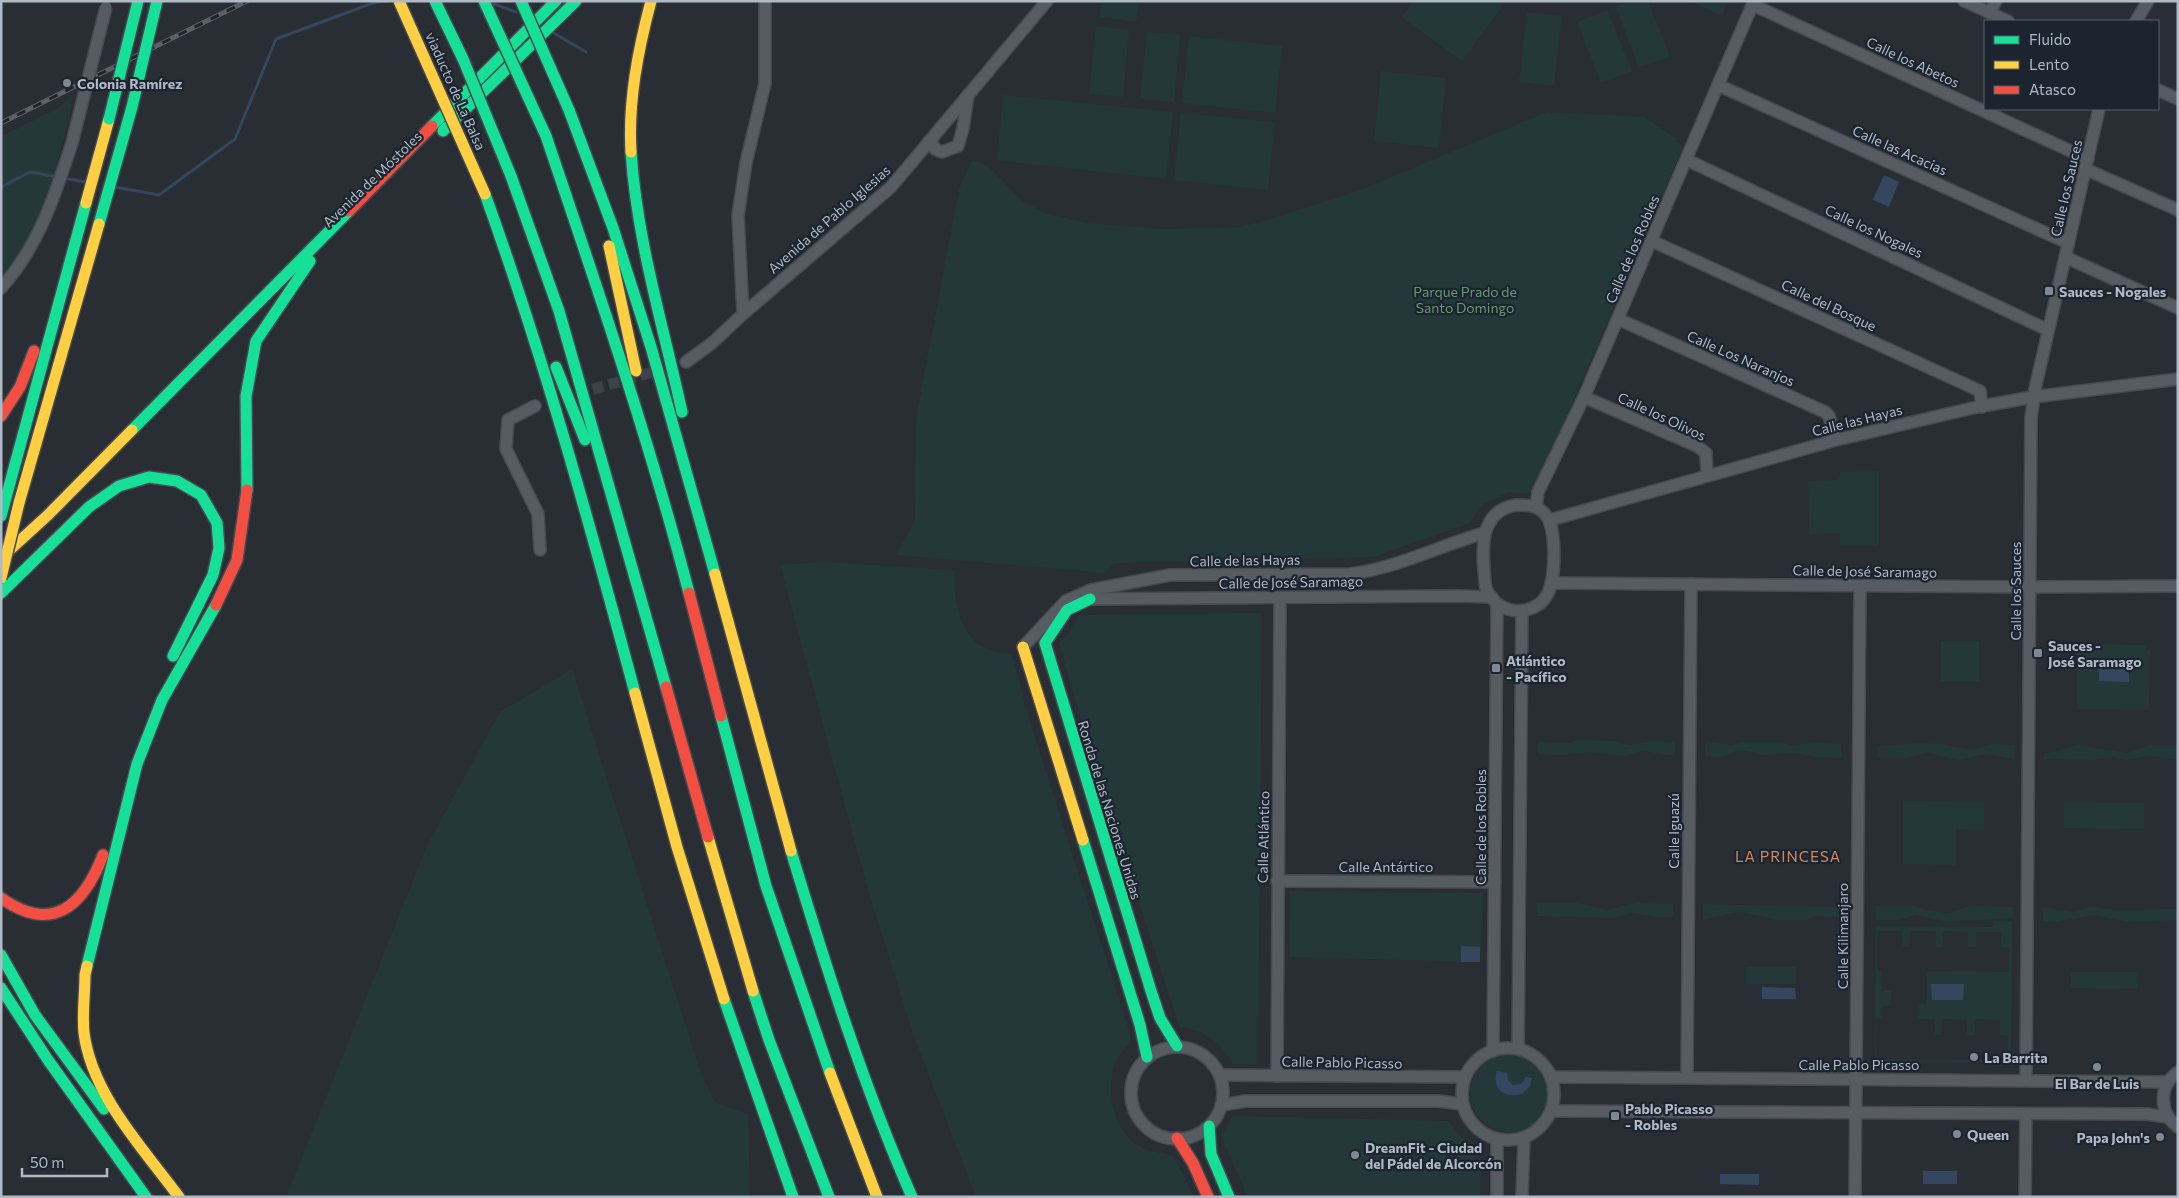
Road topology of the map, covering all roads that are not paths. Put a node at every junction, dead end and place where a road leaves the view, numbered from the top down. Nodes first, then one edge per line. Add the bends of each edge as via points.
1 (138, 1) edge
2 (156, 1) edge
3 (398, 1) edge
4 (435, 1) edge
5 (484, 1) edge
6 (521, 1) edge
7 (556, 1) edge
8 (576, 1) edge
9 (651, 1) edge
10 (765, 1) edge
11 (1047, 1) edge
12 (1964, 1) edge
13 (1996, 1) edge
14 (2148, 1) edge
15 (1754, 3) edge
16 (106, 4) edge
17 (1989, 13) junction
18 (2006, 20) edge
19 (2137, 20) edge
20 (1718, 85) junction
21 (2159, 90) edge
22 (968, 95) junction
23 (2178, 99) edge
24 (2099, 110) edge
25 (580, 138) junction
26 (930, 140) junction
27 (1687, 160) junction
28 (2087, 164) junction
29 (2178, 210) edge
30 (498, 229) junction
31 (1652, 241) junction
32 (2068, 243) junction
33 (2065, 257) junction
34 (310, 260) junction
35 (1, 288) edge
36 (2178, 308) edge
37 (743, 314) junction
38 (55, 317) junction
39 (1618, 319) junction
40 (2048, 330) junction
41 (686, 362) dead end
42 (186, 376) junction
43 (2178, 378) edge
44 (2033, 397) junction
45 (1584, 398) junction
46 (535, 406) dead end
47 (1982, 407) junction
48 (1, 416) edge
49 (1836, 440) junction
50 (1707, 475) junction
51 (1536, 507) junction
52 (2, 514) edge
53 (48, 515) junction
54 (1550, 520) junction
55 (620, 532) junction
56 (1484, 532) junction
57 (676, 543) junction
58 (540, 550) dead end
59 (1, 558) edge
60 (1, 568) edge
61 (1, 578) edge
62 (1551, 583) junction
63 (1691, 584) junction
64 (1860, 586) junction
65 (2178, 586) edge
66 (2031, 587) junction
67 (1, 593) edge
68 (1280, 598) junction
69 (1090, 599) joint
70 (1494, 601) junction
71 (1522, 611) junction
72 (729, 628) junction
73 (1024, 647) joint
74 (1277, 881) junction
75 (1495, 882) junction
76 (1, 898) edge
77 (1, 954) edge
78 (1, 988) edge
79 (18, 1036) dead end
80 (1177, 1046) junction
81 (1518, 1049) junction
82 (1493, 1050) junction
83 (1148, 1057) junction
84 (2178, 1072) edge
85 (1220, 1075) junction
86 (1277, 1076) junction
87 (1551, 1076) junction
88 (1465, 1077) junction
89 (1687, 1078) junction
90 (1856, 1079) junction
91 (2026, 1080) junction
92 (2168, 1082) junction
93 (1462, 1104) junction
94 (1221, 1105) junction
95 (1551, 1111) junction
96 (1856, 1113) junction
97 (2026, 1114) junction
98 (2168, 1117) junction
99 (1209, 1126) junction
100 (2178, 1127) edge
101 (1524, 1137) junction
102 (1177, 1138) junction
103 (1497, 1139) junction
104 (146, 1197) edge
105 (170, 1197) edge
106 (179, 1197) edge
107 (793, 1197) edge
108 (829, 1197) edge
109 (877, 1197) edge
110 (912, 1197) edge
111 (1208, 1197) edge
112 (1229, 1197) edge
113 (1498, 1197) edge
114 (1522, 1197) edge
115 (1855, 1197) edge
116 (2025, 1197) edge

1 - 38 main road, bridge
2 - 61 main road, bridge via 132,107
3 - 30 main road, viaducto de La Balsa, bridge
4 - 55 main road, viaducto de La Balsa, bridge via 464,59 511,176 559,311
5 - 57 main road, bridge via 546,136
6 - 25 main road, bridge
7 - 42 main road, Avenida de Móstoles, bridge
8 - 34 main road, Avenida de Móstoles
9 - 72 main road via 641,36 631,108 635,194 689,445 724,580
10 - 37 street via 765,83 746,163 738,215
11 - 22 street, Avenida de Pablo Iglesias
12 - 17 street
13 - 17 street
14 - 19 street
15 - 20 street, Calle de los Robles
15 - 28 street, Calle los Abetos
16 - 35 street, bridge via 72,143 50,209 30,250
17 - 18 street
20 - 27 street, Calle de los Robles
20 - 32 street, Calle las Acacias
21 - 23 street
22 - 26 street, Avenida de Pablo Iglesias
22 - 26 street via 958,146 942,152 935,149
24 - 28 street, Calle los Sauces
25 - 57 main road via 603,216 625,329 666,483
25 - 72 main road via 629,273
26 - 37 street, Avenida de Pablo Iglesias via 891,188
27 - 31 street, Calle de los Robles
27 - 40 street, Calle los Nogales
28 - 29 street, Calle los Abetos
28 - 32 street, Calle los Sauces
30 - 55 main road via 545,339
30 - 107 main road via 576,475 697,911 740,1051
31 - 39 street, Calle de los Robles
31 - 47 street, Calle del Bosque via 1980,390
32 - 33 street, Calle los Sauces
33 - 36 street
33 - 40 street, Calle los Sauces
34 - 42 main road, Avenida de Móstoles via 243,327
34 - 106 main road via 256,341 246,396 247,498 236,560 220,600 162,700 137,764 85,975 84,1032 90,1058 110,1103
37 - 41 street, Avenida de Pablo Iglesias
38 - 48 main road via 36,346 20,387
38 - 52 main road
39 - 45 street, Calle de los Robles
39 - 49 street, Calle Los Naranjos via 1825,412
40 - 44 street, Calle los Sauces
42 - 53 main road, Avenida de Móstoles
43 - 44 street, Calle las Hayas
44 - 47 street, Calle las Hayas
44 - 66 street, Calle los Sauces
45 - 50 street, Calle los Olivos via 1697,446 1706,453
45 - 51 street, Calle de los Robles via 1538,492
46 - 58 street via 508,420 506,449 538,514
47 - 49 street, Calle las Hayas
49 - 50 street, Calle las Hayas
50 - 54 street, Calle las Hayas
51 - 54 street
51 - 56 street via 1517,505 1499,511
53 - 59 main road, Avenida de Móstoles
53 - 60 main road, Avenida de Móstoles
54 - 62 street via 1553,538
55 - 108 main road via 737,939 769,1040
56 - 70 street via 1485,584
56 - 73 street, Calle de las Hayas via 1385,568 1350,574 1170,576 1091,590 1066,601
57 - 109 main road via 766,886 811,1022
62 - 63 street, Calle de José Saramago
62 - 71 street via 1544,600
63 - 64 street, Calle de José Saramago
63 - 89 street, Calle Iguazú
64 - 66 street, Calle de José Saramago
64 - 90 street, Calle Kilimanjaro
65 - 66 street, Calle de José Saramago
66 - 91 street, Calle los Sauces
67 - 76 main road via 89,507 119,486 149,477 176,480 202,495 218,524 213,575 153,697 127,761 102,858 88,889 70,907 42,916 14,908
68 - 69 street, Calle de José Saramago
68 - 70 street, Calle de José Saramago
68 - 74 street, Calle Atlántico
69 - 80 main road, Ronda de las Naciones Unidas via 1065,610 1044,643 1151,991 1160,1018
70 - 71 street via 1507,610
70 - 75 street, Calle de los Robles
71 - 81 street
72 - 110 main road via 788,844 839,1007
73 - 83 main road
74 - 75 street, Calle Antártico
74 - 86 street, Calle Atlántico
75 - 82 street, Calle de los Robles
77 - 105 main road via 42,1026
78 - 104 main road
79 - 104 main road
80 - 83 street via 1162,1049
80 - 85 street via 1206,1056
81 - 82 street
81 - 87 street via 1537,1058
82 - 88 street via 1471,1065
83 - 102 street via 1134,1075 1130,1097 1132,1106 1152,1132
84 - 92 street
85 - 86 street, Calle Pablo Picasso
85 - 94 street via 1223,1087
86 - 88 street, Calle Pablo Picasso
87 - 89 street, Calle Pablo Picasso
87 - 95 street via 1554,1089
88 - 93 street
89 - 90 street, Calle Pablo Picasso
90 - 91 street, Calle Pablo Picasso
90 - 96 street, Calle Kilimanjaro
91 - 92 street, Calle Pablo Picasso
92 - 98 street via 2163,1097
93 - 94 street via 1438,1101 1246,1101
93 - 103 street via 1475,1127
94 - 99 street
95 - 96 street
95 - 101 street via 1540,1128
96 - 97 street
96 - 115 street, Calle Kilimanjaro
97 - 98 street via 2146,1114
97 - 116 street
98 - 100 street
99 - 102 street via 1198,1134
99 - 112 main road via 1210,1156
101 - 103 street
101 - 114 street
102 - 111 main road via 1193,1163
103 - 113 street

